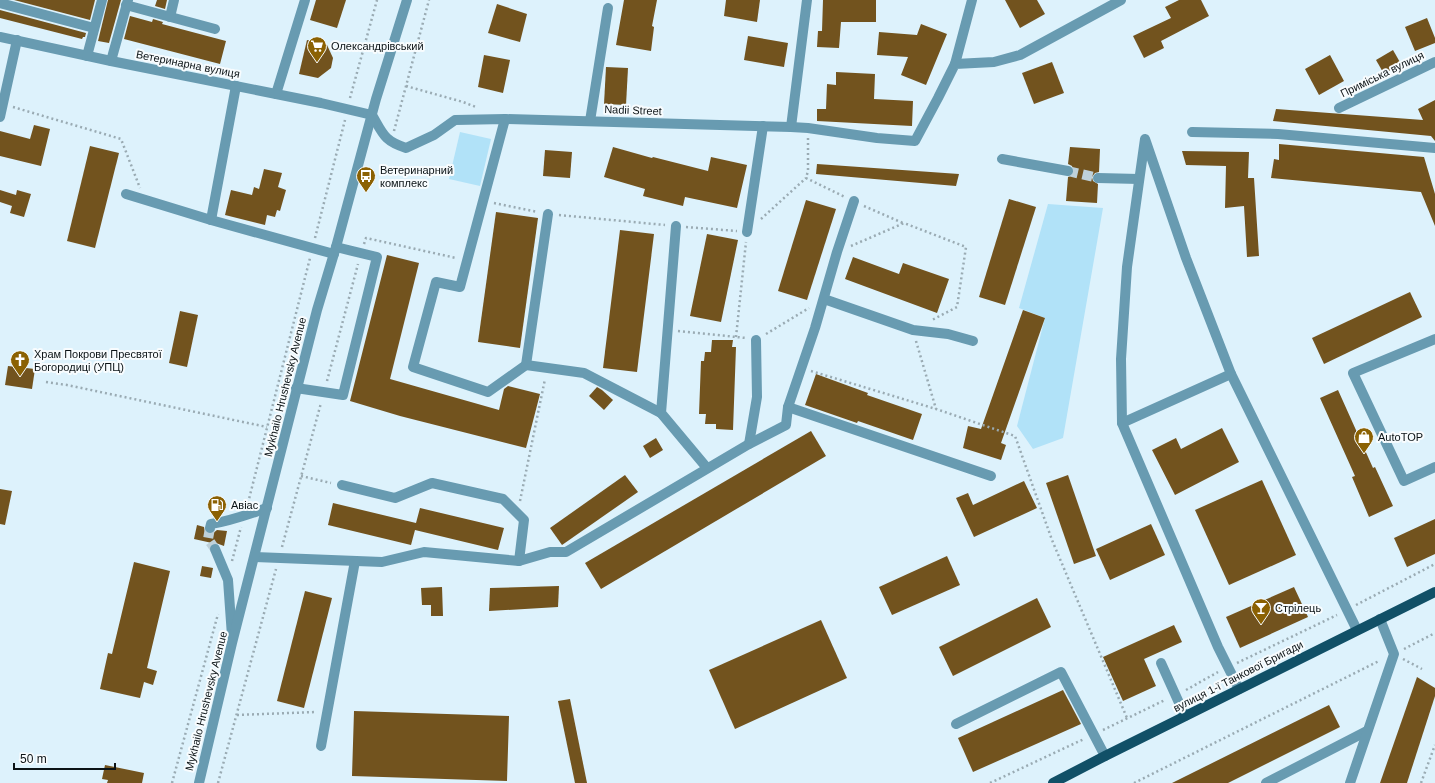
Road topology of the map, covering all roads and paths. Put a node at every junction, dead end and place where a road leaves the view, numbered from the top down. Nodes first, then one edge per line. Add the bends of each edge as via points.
1 (102, 0) edge
2 (174, 0) edge
3 (305, 0) edge
4 (377, 0) edge
5 (407, 0) edge
6 (429, 0) edge
7 (807, 0) edge
8 (972, 0) edge
9 (1121, 0) edge
10 (127, 2) edge
11 (0, 3) edge
12 (608, 8) dead end
13 (170, 17) junction
14 (94, 28) junction
15 (215, 29) dead end
16 (0, 37) edge
17 (17, 40) junction
18 (87, 56) junction
19 (111, 61) junction
20 (1435, 62) edge
21 (955, 64) junction
22 (236, 86) junction
23 (406, 86) junction
24 (276, 94) junction
25 (3, 104) junction
26 (477, 108) dead end
27 (1339, 108) dead end
28 (347, 109) junction
29 (372, 115) junction
30 (0, 117) edge
31 (505, 119) junction
32 (590, 121) junction
33 (763, 126) junction
34 (791, 126) junction
35 (808, 128) junction
36 (1192, 132) dead end
37 (391, 142) junction
38 (1435, 148) edge
39 (1002, 159) dead end
40 (1068, 171) tunnel mouth
41 (1098, 178) tunnel mouth
42 (1140, 179) junction
43 (126, 194) dead end
44 (145, 200) junction
45 (483, 201) junction
46 (854, 201) junction
47 (548, 214) junction
48 (211, 220) junction
49 (904, 223) junction
50 (676, 226) joint
51 (747, 232) joint
52 (312, 248) junction
53 (335, 250) junction
54 (837, 252) junction
55 (361, 253) junction
56 (466, 260) junction
57 (824, 299) junction
58 (932, 320) dead end
59 (667, 330) junction
60 (912, 330) junction
61 (736, 337) junction
62 (1435, 339) edge
63 (756, 340) junction
64 (973, 341) dead end
65 (526, 365) junction
66 (547, 368) junction
67 (801, 368) junction
68 (1231, 374) junction
69 (46, 382) dead end
70 (296, 388) junction
71 (324, 392) junction
72 (788, 407) junction
73 (936, 409) junction
74 (661, 413) junction
75 (1122, 423) junction
76 (267, 427) junction
77 (749, 444) junction
78 (1435, 467) edge
79 (706, 468) junction
80 (301, 476) junction
81 (991, 476) dead end
82 (342, 485) joint
83 (267, 508) junction
84 (517, 513) junction
85 (244, 516) junction
86 (210, 528) dead end
87 (215, 549) tunnel mouth
88 (255, 557) junction
89 (279, 558) junction
90 (354, 561) junction
91 (519, 562) junction
92 (1435, 564) edge
93 (228, 580) junction
94 (1435, 592) edge
95 (1347, 610) junction
96 (219, 611) dead end
97 (1380, 620) junction
98 (1357, 630) junction
99 (1435, 633) edge
100 (232, 643) junction
101 (1394, 654) junction
102 (1161, 664) dead end
103 (1228, 667) junction
104 (1422, 669) dead end
105 (1239, 689) junction
106 (1175, 695) junction
107 (327, 712) junction
108 (237, 715) junction
109 (1185, 716) junction
110 (1127, 718) junction
111 (956, 724) dead end
112 (1367, 731) junction
113 (1094, 734) junction
114 (1435, 745) edge
115 (321, 746) dead end
116 (1105, 756) junction
117 (172, 783) edge
118 (198, 783) edge
119 (218, 783) edge
120 (990, 783) edge
121 (1053, 783) edge
122 (1134, 783) edge
123 (1266, 783) edge
124 (1350, 783) edge
125 (1421, 783) edge

1 - 14 street
2 - 13 street
3 - 24 street
4 - 28 path
5 - 29 street, Mykhailo Hrushevsky Avenue
6 - 23 path
7 - 34 street
8 - 21 street
9 - 21 street via 1020,54 994,62
10 - 13 street
10 - 19 street
11 - 14 street
12 - 32 street
13 - 15 street
14 - 18 street
16 - 17 street, Ветеринарна вулиця
17 - 18 street, Ветеринарна вулиця
17 - 25 street
18 - 19 street, Ветеринарна вулиця
19 - 22 street, Ветеринарна вулиця
20 - 27 street, Приміська вулиця
21 - 35 street, Nadii Street via 915,141
22 - 24 street, Ветеринарна вулиця
22 - 48 street
23 - 26 path
23 - 37 path
24 - 28 street, Ветеринарна вулиця
25 - 30 street
25 - 44 path via 121,139
28 - 29 street, Ветеринарна вулиця
28 - 52 path
29 - 37 street
29 - 53 street, Mykhailo Hrushevsky Avenue
31 - 32 street, Nadii Street
31 - 37 street, Nadii Street via 454,120 434,135 406,148
31 - 45 street
32 - 33 street, Nadii Street
33 - 34 street, Nadii Street
33 - 51 street
34 - 35 street, Nadii Street
35 - 46 path via 806,178
36 - 38 street via 1278,134
39 - 40 street
41 - 42 street
42 - 68 street via 1145,139 1186,258
42 - 75 street via 1127,267 1121,359
43 - 44 street
44 - 48 street
45 - 47 path
45 - 56 street
46 - 49 path
46 - 54 street
47 - 50 path
47 - 65 street
48 - 52 street
49 - 54 path
49 - 58 path via 966,247 957,307
50 - 59 street
51 - 61 path
52 - 53 street
52 - 76 path
53 - 55 street
53 - 70 street, Mykhailo Hrushevsky Avenue
54 - 57 street
55 - 56 path via 366,238
55 - 71 path
55 - 71 street via 376,257 343,395
56 - 65 street via 460,287 436,282 413,367 488,392
57 - 60 street
57 - 63 path
57 - 67 street
59 - 61 path
59 - 74 street
60 - 64 street via 948,334
60 - 73 path
61 - 63 path
62 - 78 street via 1353,373 1404,481
63 - 77 street via 757,397
65 - 66 street
66 - 74 street via 584,373
66 - 84 path
67 - 72 street
67 - 73 path
68 - 75 street
68 - 95 street
69 - 76 path via 68,384
70 - 71 street
70 - 83 street, Mykhailo Hrushevsky Avenue
71 - 80 path
72 - 77 street via 786,425
72 - 81 street
73 - 110 path via 1015,436 1052,540
74 - 79 street
75 - 103 street
76 - 85 path
77 - 79 street
79 - 91 street via 566,552 550,552
80 - 82 path
80 - 89 path
82 - 84 street via 395,498 432,483 502,499
83 - 85 street
83 - 88 street, Mykhailo Hrushevsky Avenue
84 - 91 street via 524,520
85 - 86 street via 211,524
85 - 93 path
87 - 93 street
88 - 89 street
88 - 100 street, Mykhailo Hrushevsky Avenue
89 - 90 street
89 - 108 path
90 - 91 street via 382,562 424,552
90 - 107 street
92 - 95 path
93 - 100 street
94 - 97 main road, вулиця 1-ї Танкової Бригади
95 - 98 street
95 - 103 path
96 - 117 path
97 - 98 main road, вулиця 1-ї Танкової Бригади
97 - 101 street
98 - 105 main road, вулиця 1-ї Танкової Бригади
99 - 101 path
100 - 118 street, Mykhailo Hrushevsky Avenue
101 - 104 path
101 - 112 street
101 - 122 path
102 - 106 street
103 - 105 street
103 - 106 path
105 - 109 main road, вулиця 1-ї Танкової Бригади
106 - 109 street
106 - 110 path
107 - 108 path
107 - 115 street
108 - 119 path
109 - 116 main road, вулиця 1-ї Танкової Бригади
110 - 113 path
111 - 113 street via 1062,672
112 - 123 street
112 - 124 street
113 - 116 street
113 - 120 path
114 - 125 path
116 - 121 main road, вулиця 1-ї Танкової Бригади

